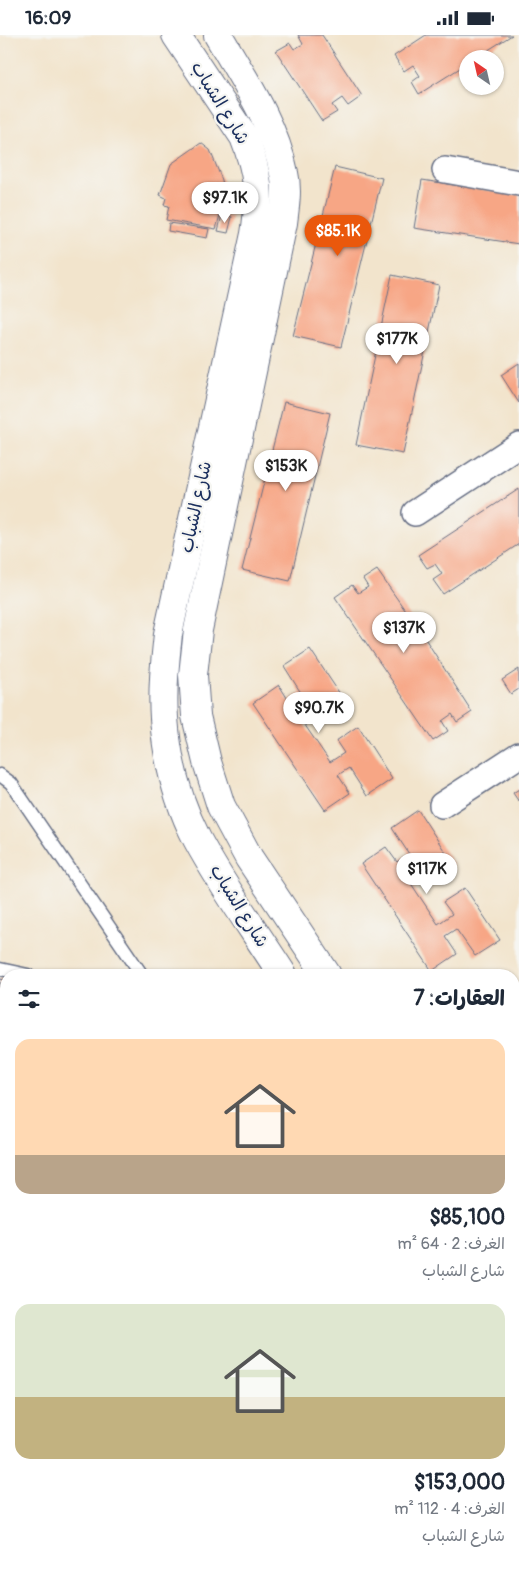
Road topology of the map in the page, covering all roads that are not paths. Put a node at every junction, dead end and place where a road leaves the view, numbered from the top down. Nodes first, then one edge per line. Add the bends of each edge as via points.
1 (218, 35) edge
2 (177, 36) edge
3 (445, 170) dead end
4 (519, 183) edge
5 (519, 445) edge
6 (415, 513) dead end
7 (519, 755) edge
8 (0, 775) edge
9 (442, 805) dead end
10 (138, 969) edge
11 (279, 969) edge
12 (323, 969) edge

1 - 12 street, شارع الشباب via 274,137 284,174 286,197 198,630 193,675 196,717 221,806 249,858
2 - 11 street, شارع الشباب via 244,137 259,195 255,234 168,634 163,676 164,718 169,759 197,838
3 - 4 street
5 - 6 street
7 - 9 street
8 - 10 lane via 11,783

